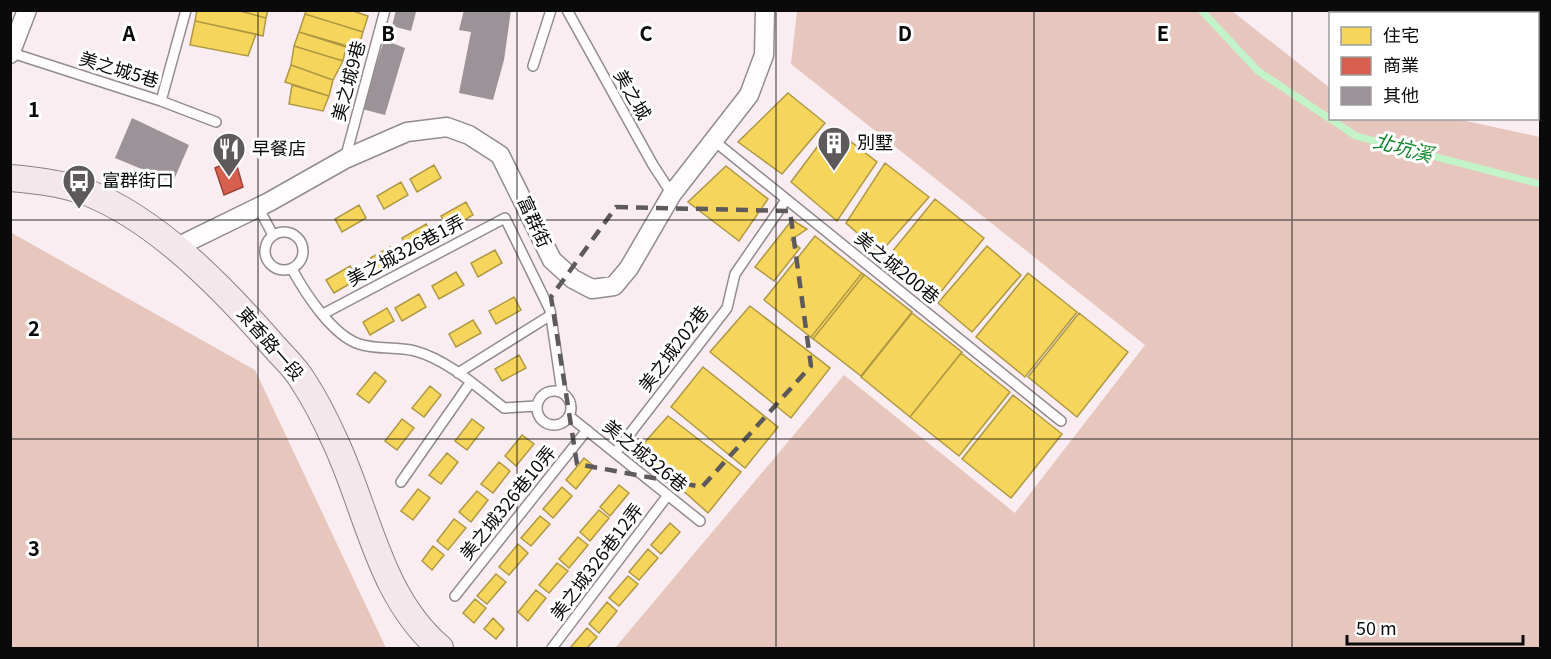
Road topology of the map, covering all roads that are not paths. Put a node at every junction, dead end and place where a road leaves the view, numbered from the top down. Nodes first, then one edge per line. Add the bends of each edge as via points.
1 (27, 10) edge
2 (186, 10) edge
3 (385, 10) edge
4 (551, 10) edge
5 (567, 10) edge
6 (765, 10) edge
7 (11, 54) edge
8 (533, 66) dead end
9 (161, 101) junction
10 (216, 122) dead end
11 (713, 140) junction
12 (345, 159) junction
13 (10, 178) edge
14 (672, 194) junction
15 (786, 200) junction
16 (258, 207) junction
17 (273, 235) junction
18 (175, 248) junction
19 (292, 269) junction
20 (323, 314) junction
21 (551, 315) junction
22 (458, 373) junction
23 (470, 383) junction
24 (562, 392) junction
25 (536, 406) junction
26 (569, 416) junction
27 (1061, 421) dead end
28 (587, 430) junction
29 (615, 453) junction
30 (401, 482) dead end
31 (668, 495) junction
32 (700, 521) dead end
33 (455, 596) dead end
34 (440, 648) edge
35 (552, 648) edge

1 - 7 street
2 - 9 lane, 美之城5巷
3 - 12 lane, 美之城9巷
4 - 8 lane
5 - 14 lane, 美之城
6 - 11 street, 富群街 via 764,55 749,94
7 - 9 lane, 美之城5巷
9 - 10 lane
11 - 14 street, 富群街
11 - 15 lane, 美之城200巷
12 - 14 street, 富群街 via 407,132 447,127 469,135 500,155 552,260 573,279 592,289 614,286 629,268
12 - 16 street, 富群街
13 - 18 street, 東香路一段 via 40,180 87,193 138,220
15 - 27 lane, 美之城200巷
15 - 29 lane, 美之城202巷 via 735,274 727,308
16 - 17 lane
16 - 18 street, 富群街
17 - 19 lane via 266,245 269,264 279,270
17 - 19 lane via 291,233 301,242 303,254
18 - 34 street, 東香路一段 via 246,314 303,380 336,442 395,594 420,631
19 - 20 lane
20 - 21 lane, 美之城326巷1弄 via 505,218
20 - 22 lane via 358,344 415,351
21 - 22 lane
21 - 24 lane
22 - 23 lane
23 - 25 lane via 504,408
23 - 30 lane
24 - 25 lane via 543,394
24 - 26 lane via 571,403
25 - 26 lane via 540,419 552,426
26 - 28 lane, 美之城326巷
28 - 29 lane, 美之城326巷
28 - 33 lane, 美之城326巷10弄
29 - 31 lane, 美之城326巷
31 - 32 lane, 美之城326巷
31 - 35 lane, 美之城326巷12弄

